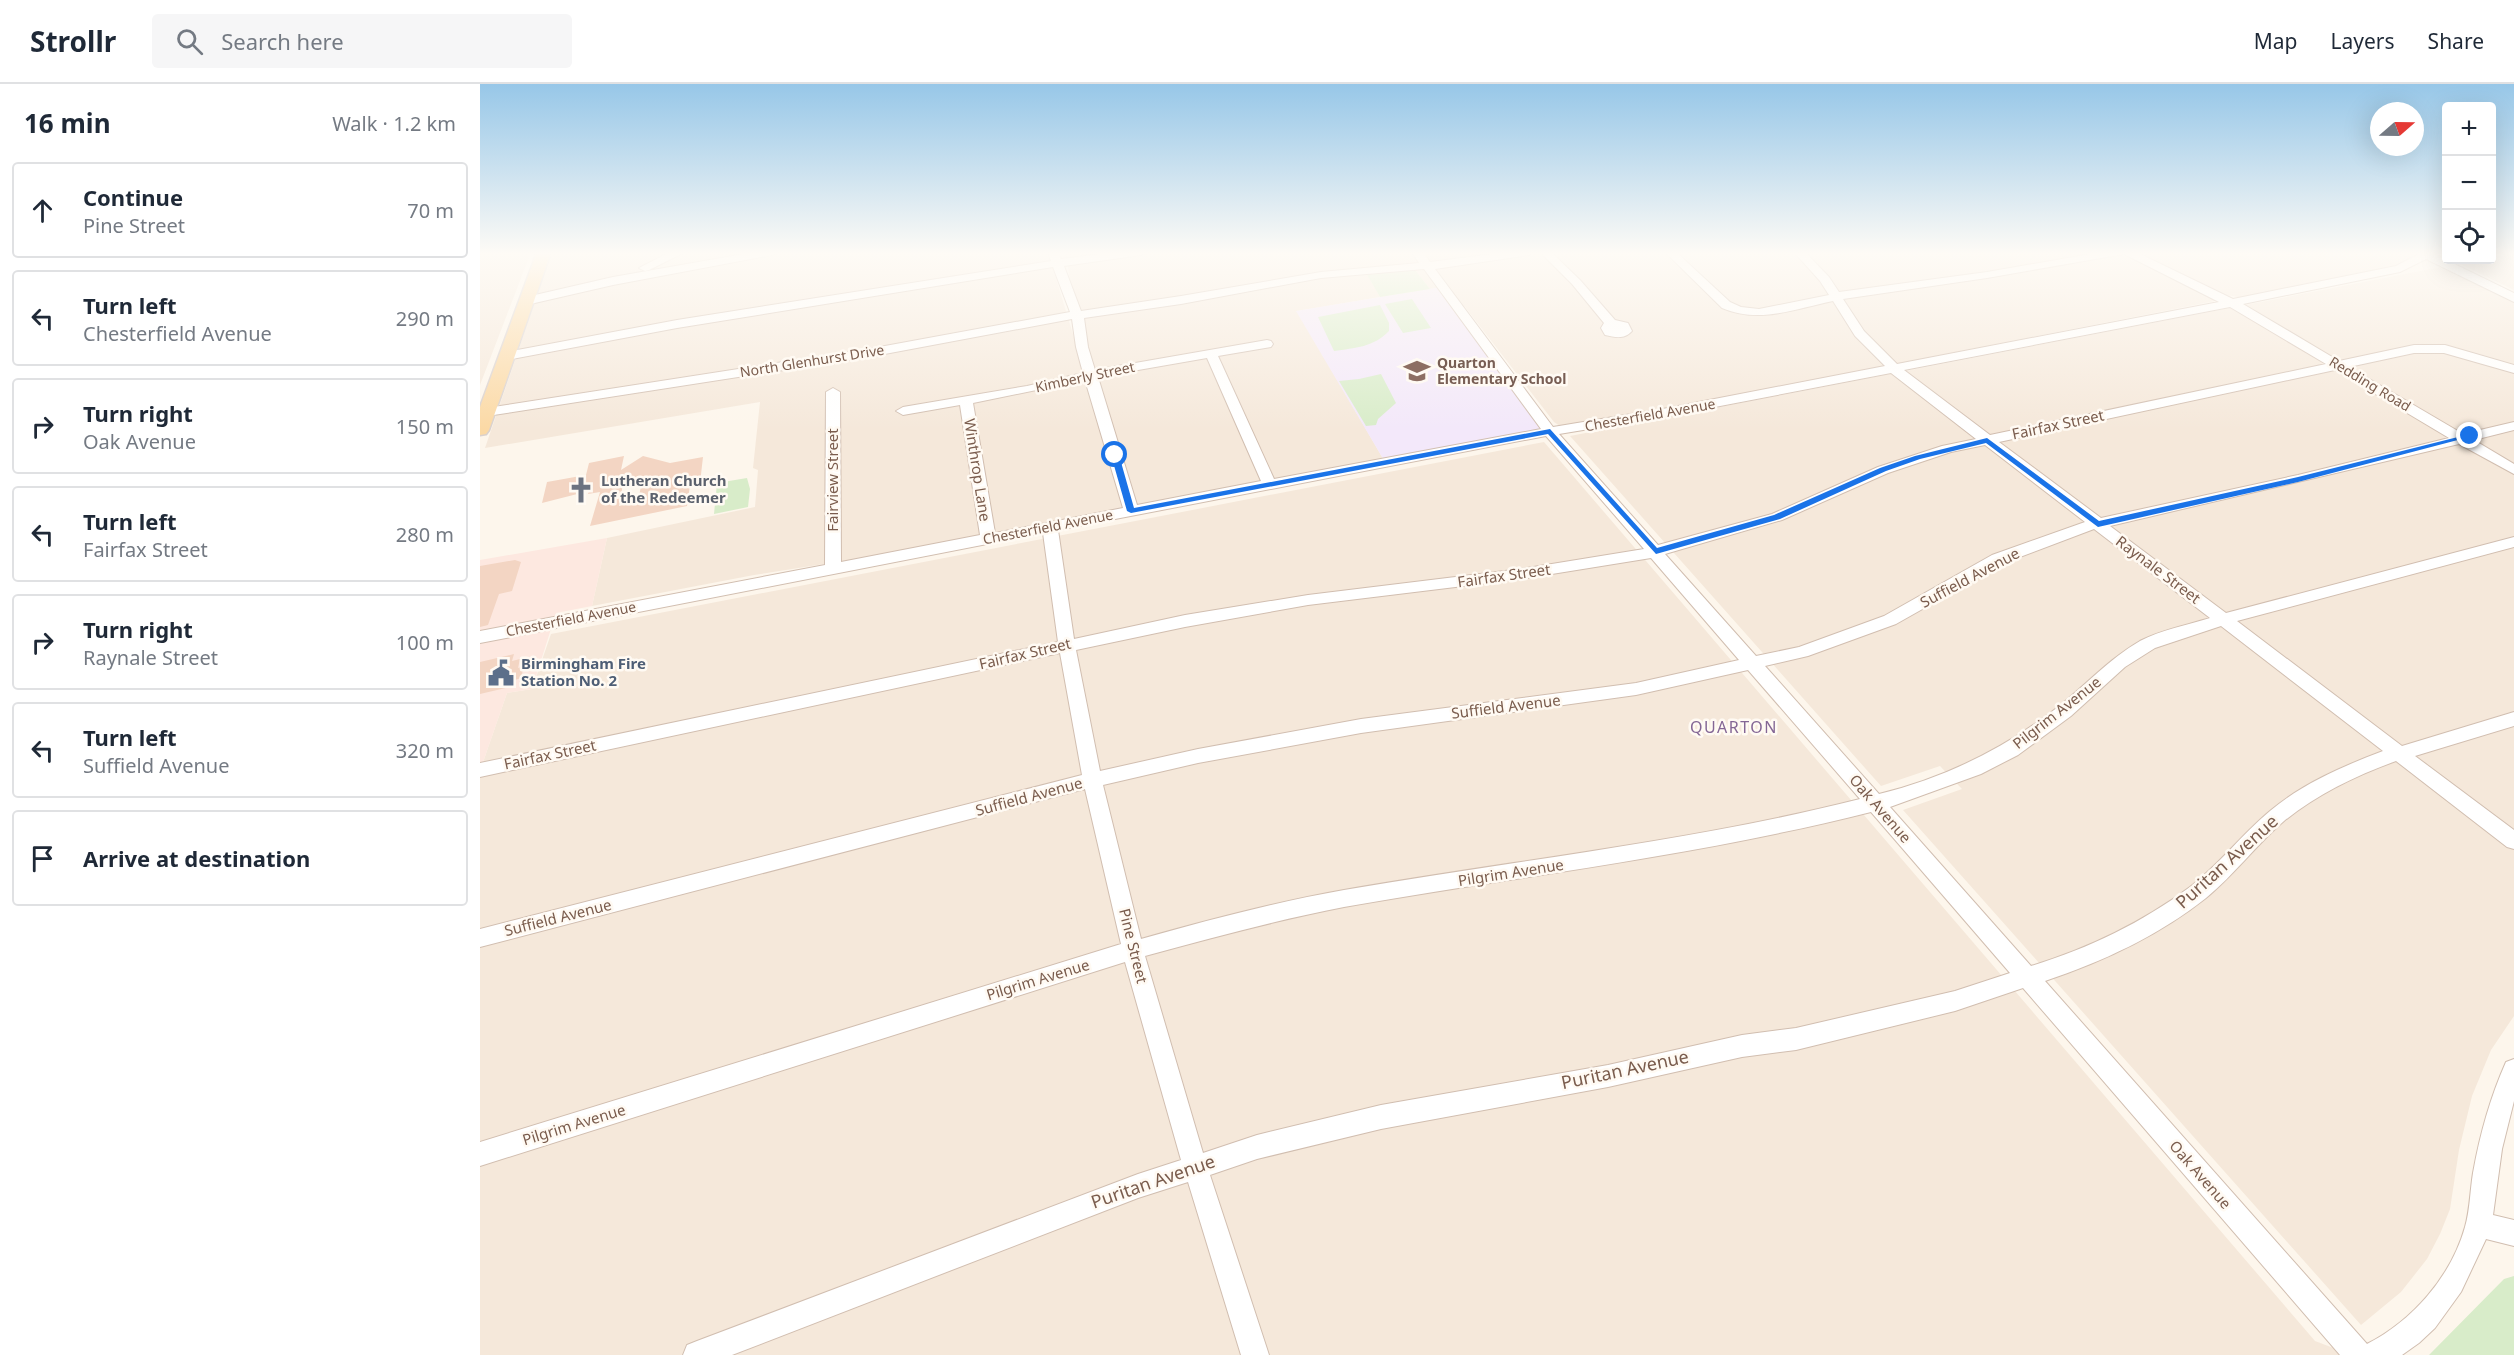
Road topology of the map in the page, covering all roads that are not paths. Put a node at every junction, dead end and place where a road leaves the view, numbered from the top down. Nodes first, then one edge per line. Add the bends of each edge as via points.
1 (522, 311) edge
2 (748, 311) edge
3 (1075, 311) edge
4 (1102, 311) edge
5 (1460, 311) edge
6 (1601, 311) edge
7 (1846, 311) edge
8 (2183, 311) edge
9 (2247, 311) edge
10 (1076, 315) junction
11 (1611, 323) dead end
12 (1267, 344) dead end
13 (1211, 354) junction
14 (507, 356) junction
15 (2337, 365) junction
16 (1893, 368) junction
17 (2514, 369) edge
18 (1091, 374) junction
19 (833, 392) dead end
20 (966, 400) junction
21 (486, 402) edge
22 (903, 411) dead end
23 (2514, 426) edge
24 (480, 430) edge
25 (1550, 432) junction
26 (2460, 438) junction
27 (1987, 440) junction
28 (2514, 470) edge
29 (1270, 485) junction
30 (1131, 511) junction
31 (2098, 524) junction
32 (1050, 527) junction
33 (988, 539) junction
34 (2514, 542) edge
35 (1656, 551) junction
36 (833, 568) junction
37 (2223, 620) junction
38 (480, 637) edge
39 (1067, 644) junction
40 (1754, 664) junction
41 (2514, 719) edge
42 (2400, 754) junction
43 (480, 770) edge
44 (1093, 780) junction
45 (1875, 803) junction
46 (2514, 841) edge
47 (480, 938) edge
48 (1134, 950) junction
49 (2027, 977) junction
50 (2514, 1070) edge
51 (480, 1154) edge
52 (1195, 1168) junction
53 (2478, 1224) junction
54 (2514, 1233) edge
55 (697, 1355) edge
56 (1255, 1355) edge
57 (2358, 1355) edge
58 (2374, 1355) edge

1 - 14 main road
2 - 14 street
3 - 10 street
4 - 10 street, North Glenhurst Drive
5 - 25 street, Oak Avenue
6 - 11 street
7 - 16 street, Raynale Street via 1859,333
8 - 16 street, Chesterfield Avenue
9 - 15 street, Redding Road
10 - 18 street
10 - 21 street, North Glenhurst Drive via 874,352
12 - 13 street, Kimberly Street
13 - 18 street, Kimberly Street
13 - 29 street
14 - 21 main road
15 - 17 street, Fairfax Street via 2434,347
15 - 26 street, Redding Road
15 - 27 street, Fairfax Street
16 - 25 street, Chesterfield Avenue
16 - 27 street, Raynale Street
18 - 20 street, Kimberly Street
18 - 30 street
19 - 36 street, Fairview Street
20 - 22 street, Kimberly Street
20 - 33 street, Winthrop Lane
21 - 24 main road
23 - 26 street, Suffield Avenue
25 - 29 street, Chesterfield Avenue
25 - 35 street, Oak Avenue
26 - 28 street, Redding Road
26 - 31 street, Suffield Avenue
27 - 31 street, Raynale Street
27 - 35 street, Fairfax Street via 1883,470 1777,517
29 - 30 street, Chesterfield Avenue
30 - 32 street, Chesterfield Avenue
31 - 37 street, Raynale Street
31 - 40 street, Suffield Avenue via 1998,560 1890,620 1812,649
32 - 33 street, Chesterfield Avenue
32 - 39 street, Pine Street
33 - 36 street, Chesterfield Avenue
34 - 37 street, Pilgrim Avenue
35 - 39 street, Fairfax Street via 1521,574 1287,603
35 - 40 street, Oak Avenue
36 - 38 street, Chesterfield Avenue
37 - 42 street, Raynale Street
37 - 45 street, Pilgrim Avenue via 2139,649 2011,750 1974,769
39 - 43 street, Fairfax Street
39 - 44 street, Pine Street
40 - 44 street, Suffield Avenue via 1636,689 1276,740
40 - 45 street, Oak Avenue
41 - 42 street, Puritan Avenue
42 - 46 street, Raynale Street
42 - 49 street, Puritan Avenue via 2366,765 2299,799 2200,891 2135,935
44 - 47 street, Suffield Avenue
44 - 48 street, Pine Street
45 - 48 street, Pilgrim Avenue via 1653,850 1342,899
45 - 49 street, Oak Avenue
48 - 51 street, Pilgrim Avenue
48 - 52 street, Pine Street
49 - 52 street, Puritan Avenue via 1955,1000 1796,1039 1742,1046 1608,1076 1382,1117
49 - 57 street, Oak Avenue
50 - 53 street via 2494,1127
52 - 55 street, Puritan Avenue via 1138,1186
52 - 56 street, Pine Street
53 - 54 street
53 - 58 street via 2466,1257 2434,1308 2391,1346

